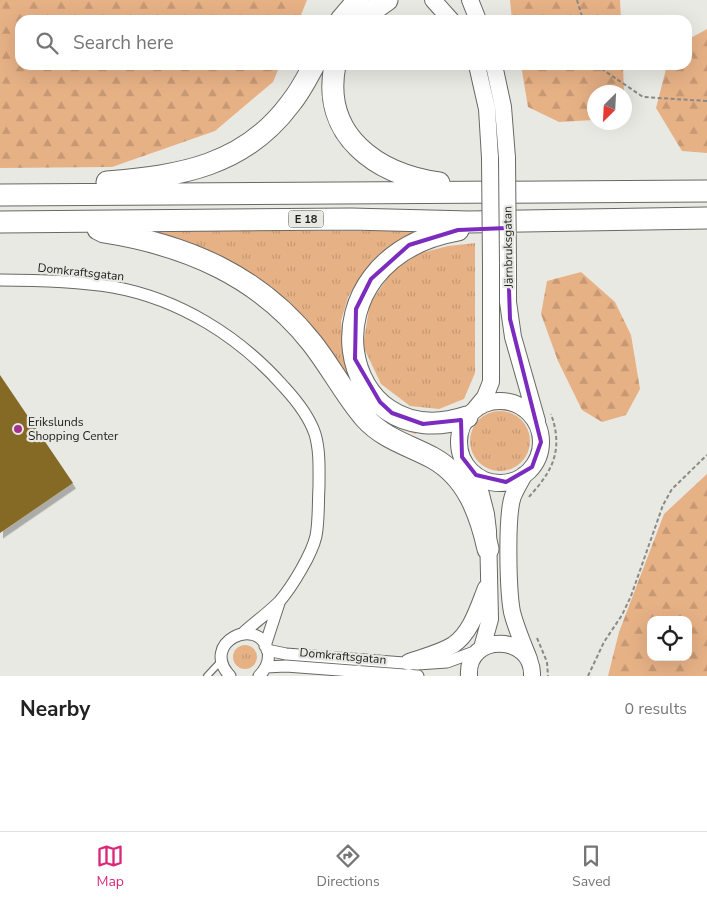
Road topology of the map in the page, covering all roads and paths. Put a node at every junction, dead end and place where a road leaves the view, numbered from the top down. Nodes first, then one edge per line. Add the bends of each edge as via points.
1 (358, 0) edge
2 (387, 0) edge
3 (433, 0) edge
4 (470, 0) edge
5 (577, 0) edge
6 (345, 15) edge
7 (366, 15) edge
8 (446, 15) edge
9 (476, 15) edge
10 (582, 15) edge
11 (311, 70) edge
12 (335, 70) edge
13 (478, 70) edge
14 (495, 70) edge
15 (603, 70) edge
16 (707, 101) edge
17 (707, 191) edge
18 (472, 192) junction
19 (0, 195) edge
20 (51, 195) junction
21 (707, 218) edge
22 (79, 221) junction
23 (0, 222) edge
24 (534, 222) junction
25 (0, 280) edge
26 (354, 402) junction
27 (471, 414) junction
28 (538, 425) junction
29 (707, 455) edge
30 (472, 471) junction
31 (524, 475) junction
32 (488, 549) junction
33 (488, 584) junction
34 (280, 601) junction
35 (242, 634) junction
36 (266, 648) junction
37 (480, 649) junction
38 (529, 659) junction
39 (221, 661) junction
40 (413, 669) edge
41 (263, 673) edge
42 (207, 676) edge
43 (230, 676) edge
44 (469, 676) edge
45 (532, 676) edge
46 (588, 676) edge

1 - 6 highway
2 - 7 highway
3 - 8 street
4 - 9 street
5 - 10 path
11 - 20 highway, E 18 via 279,118 253,141 223,159 191,171 163,176 66,185
12 - 18 highway, E 18 via 336,109 350,139 362,151 390,170 406,176 457,185
13 - 27 street, Järnbruksgatan, bridge via 487,109 490,158 491,382
14 - 28 street, Järnbruksgatan, bridge via 503,106 507,158 508,302 513,337
15 - 16 path via 643,97
17 - 18 highway, E 18
18 - 20 highway, E 18
19 - 20 highway, E 18
21 - 24 highway, E 18
22 - 23 highway, E 18
22 - 24 highway, E 18
22 - 26 highway, E 18 via 104,232 147,240 189,253 250,285 278,306 302,331
24 - 27 highway, E 18 via 523,229 493,227 450,231 409,245 376,273 356,309 352,326 354,359 364,382 392,413 423,424 440,424
25 - 34 street, Domkraftsgatan via 113,287 153,298 221,331 270,371 292,396 315,434 319,456 318,523 312,550
26 - 30 highway, E 18 via 382,426 415,441 447,450
26 - 32 highway via 379,430 433,458 461,482 478,514
27 - 28 street via 483,404 496,401 513,403 524,409
27 - 30 street via 460,433 459,444 462,457
28 - 31 street via 540,450
29 - 46 path via 672,489 663,505 622,615 604,642
30 - 31 street via 496,483
30 - 32 street via 486,514
31 - 38 street via 513,496 509,513 510,602
32 - 33 street
33 - 37 street via 490,619
33 - 40 street via 462,636
34 - 35 street, Domkraftsgatan
34 - 36 street, Domkraftsgatan
35 - 36 street via 257,637
35 - 39 street, Domkraftsgatan via 226,642
36 - 40 street, Domkraftsgatan via 286,654
36 - 41 street via 268,659
37 - 38 street via 496,644 508,645 522,651
37 - 40 street via 447,662 417,664
37 - 44 street via 469,665
38 - 45 street
39 - 42 lane
39 - 43 street
40 - 41 street, Domkraftsgatan via 286,666

